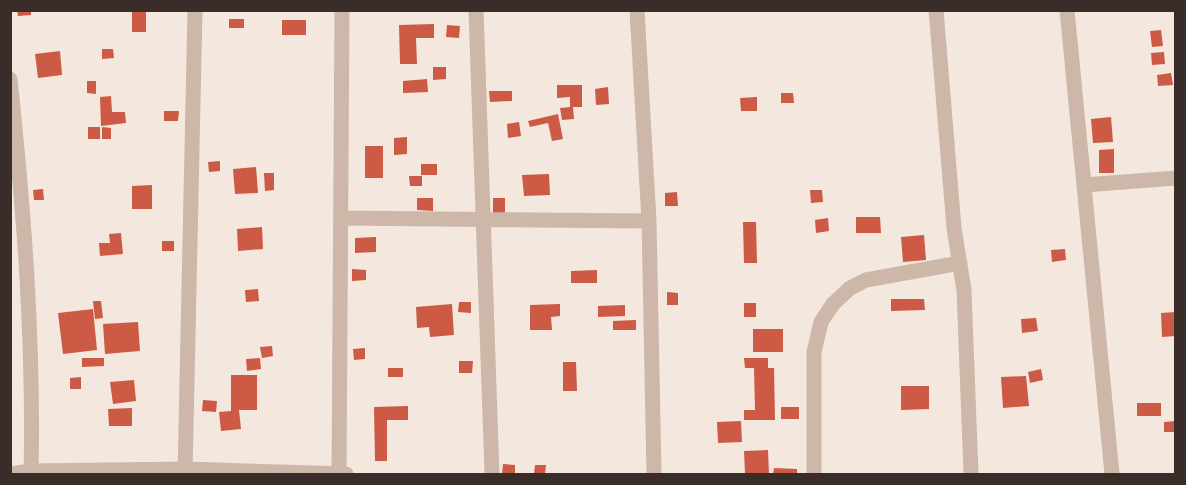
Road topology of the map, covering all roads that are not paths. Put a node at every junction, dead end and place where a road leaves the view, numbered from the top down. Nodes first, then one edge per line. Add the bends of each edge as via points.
1 (195, 10) edge
2 (342, 10) edge
3 (476, 10) edge
4 (637, 10) edge
5 (936, 10) edge
6 (1067, 10) edge
7 (10, 79) edge
8 (1176, 178) edge
9 (1084, 185) junction
10 (341, 218) junction
11 (484, 218) junction
12 (649, 221) junction
13 (960, 263) junction
14 (31, 472) edge
15 (185, 472) edge
16 (10, 474) edge
17 (342, 474) edge
18 (492, 474) edge
19 (654, 474) edge
20 (814, 474) edge
21 (971, 474) edge
22 (1112, 474) edge

1 - 15 street
2 - 10 street
3 - 11 street
4 - 12 street
5 - 13 street
6 - 9 street
7 - 14 street via 24,215 31,359
8 - 9 street
9 - 22 street
10 - 11 street
10 - 17 street
11 - 12 street
11 - 18 street
12 - 19 street
13 - 20 street via 866,280 850,288 827,313 814,352
13 - 21 street
14 - 15 street
14 - 16 street
15 - 17 street

